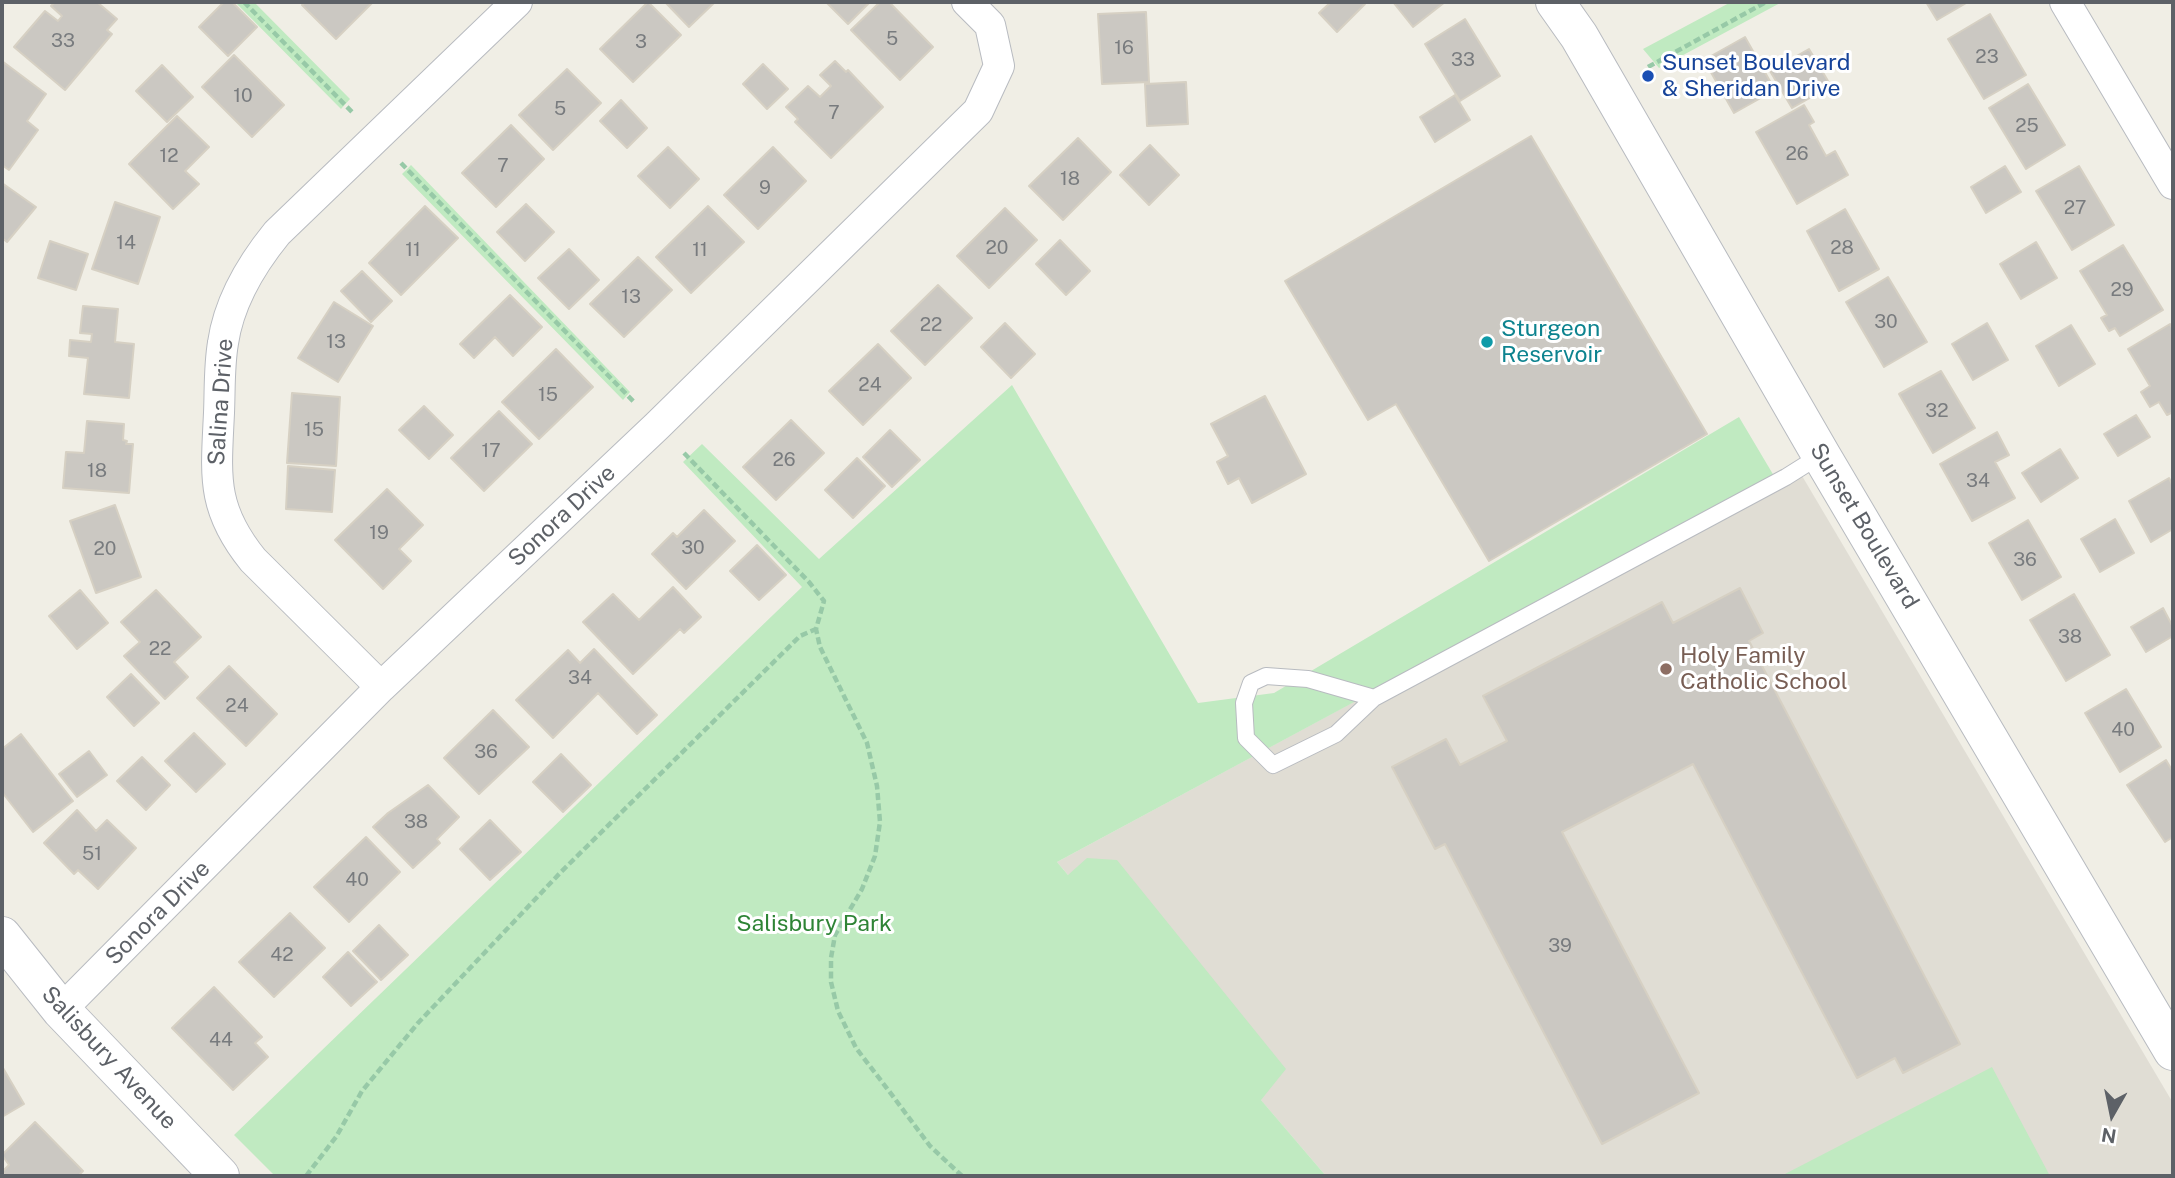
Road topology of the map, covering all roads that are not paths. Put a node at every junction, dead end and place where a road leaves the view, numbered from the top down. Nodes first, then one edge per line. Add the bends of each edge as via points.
1 (517, 2) edge
2 (967, 2) edge
3 (1555, 2) edge
4 (2065, 2) edge
5 (2173, 184) edge
6 (1821, 455) junction
7 (381, 687) junction
8 (1374, 698) junction
9 (2, 936) edge
10 (61, 1010) junction
11 (2173, 1051) edge
12 (220, 1176) edge

1 - 7 street, Salina Drive via 277,233 238,292 223,344 216,480 225,517 253,560
2 - 7 street, Sonora Drive via 990,26 999,66 978,111 657,426
3 - 6 street, Sunset Boulevard
4 - 5 street
6 - 8 lane
6 - 11 street, Sunset Boulevard
7 - 10 street, Sonora Drive
8 - 8 lane via 1308,679 1266,676 1251,683 1244,703 1246,738 1273,765 1336,734
9 - 10 street, Salisbury Avenue
10 - 12 street, Salisbury Avenue

